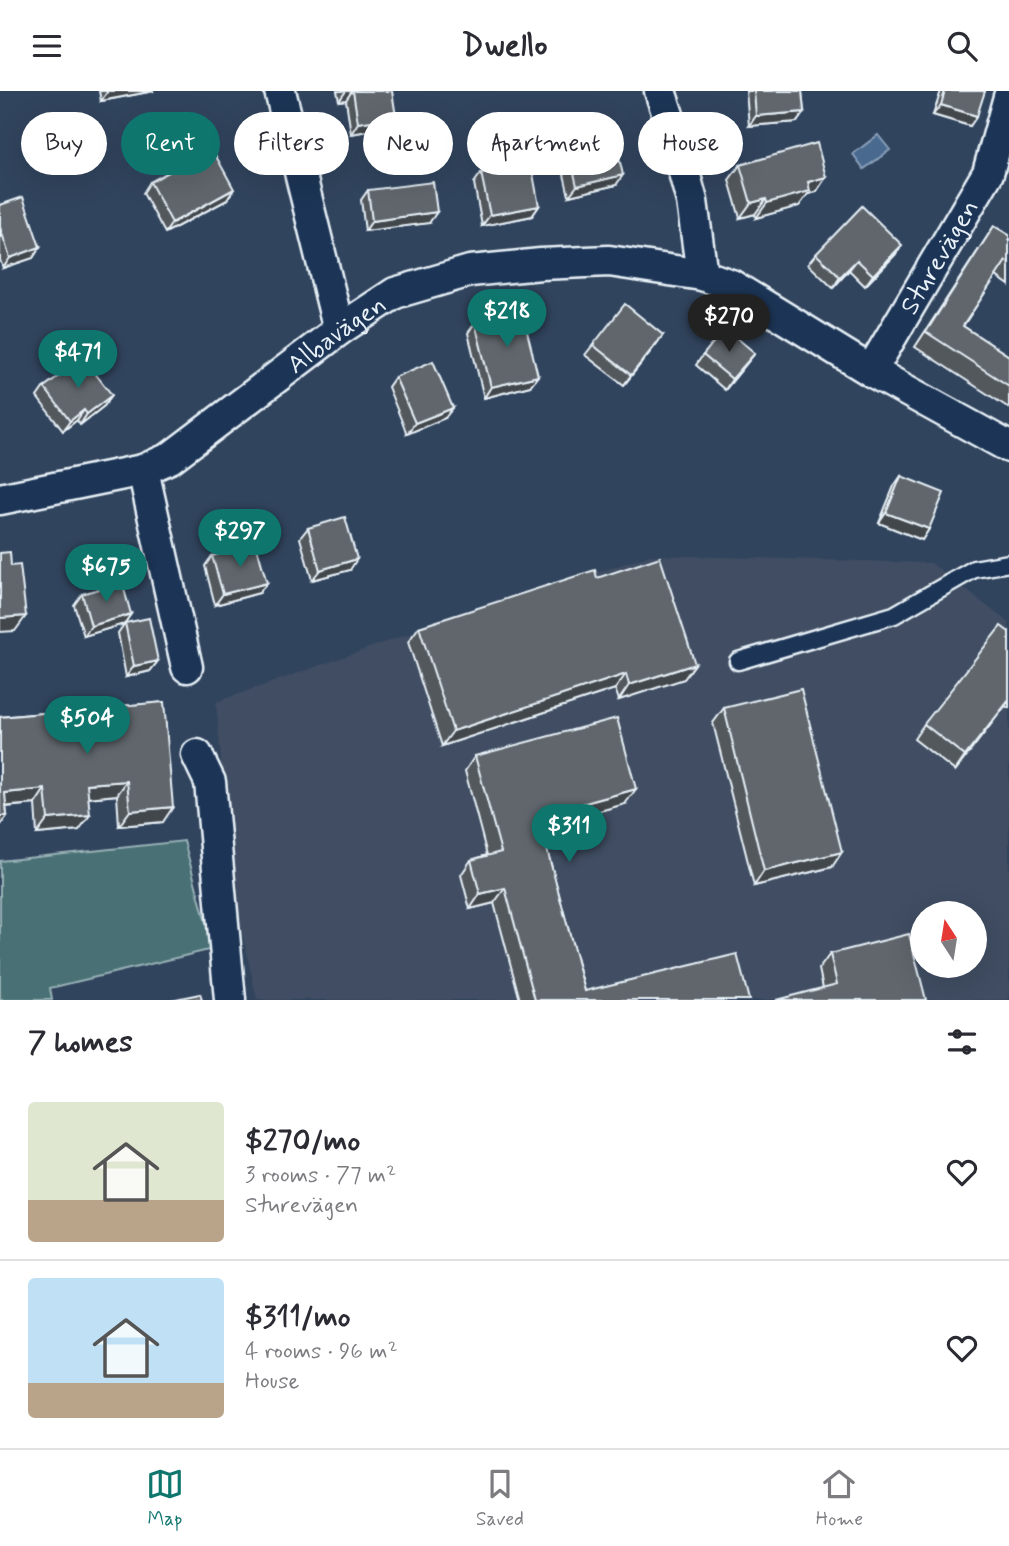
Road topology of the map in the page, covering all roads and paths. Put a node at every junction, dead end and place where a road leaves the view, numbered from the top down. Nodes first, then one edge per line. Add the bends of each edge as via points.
1 (280, 91) edge
2 (660, 91) edge
3 (1009, 97) edge
4 (702, 275) junction
5 (339, 330) junction
6 (871, 372) junction
7 (1009, 447) edge
8 (142, 470) junction
9 (0, 499) edge
10 (1009, 563) edge
11 (738, 661) dead end
12 (187, 667) dead end
13 (197, 755) dead end
14 (230, 1000) edge

1 - 5 street
2 - 4 street via 692,201
3 - 6 street, Sturevägen via 988,173
4 - 5 street, Albavägen via 609,261 470,271 395,293
4 - 6 street via 731,285
5 - 8 street, Albavägen via 170,458
6 - 7 street
8 - 9 street, Albavägen
8 - 12 street
10 - 11 lane via 974,569 894,615
13 - 14 street via 210,782

